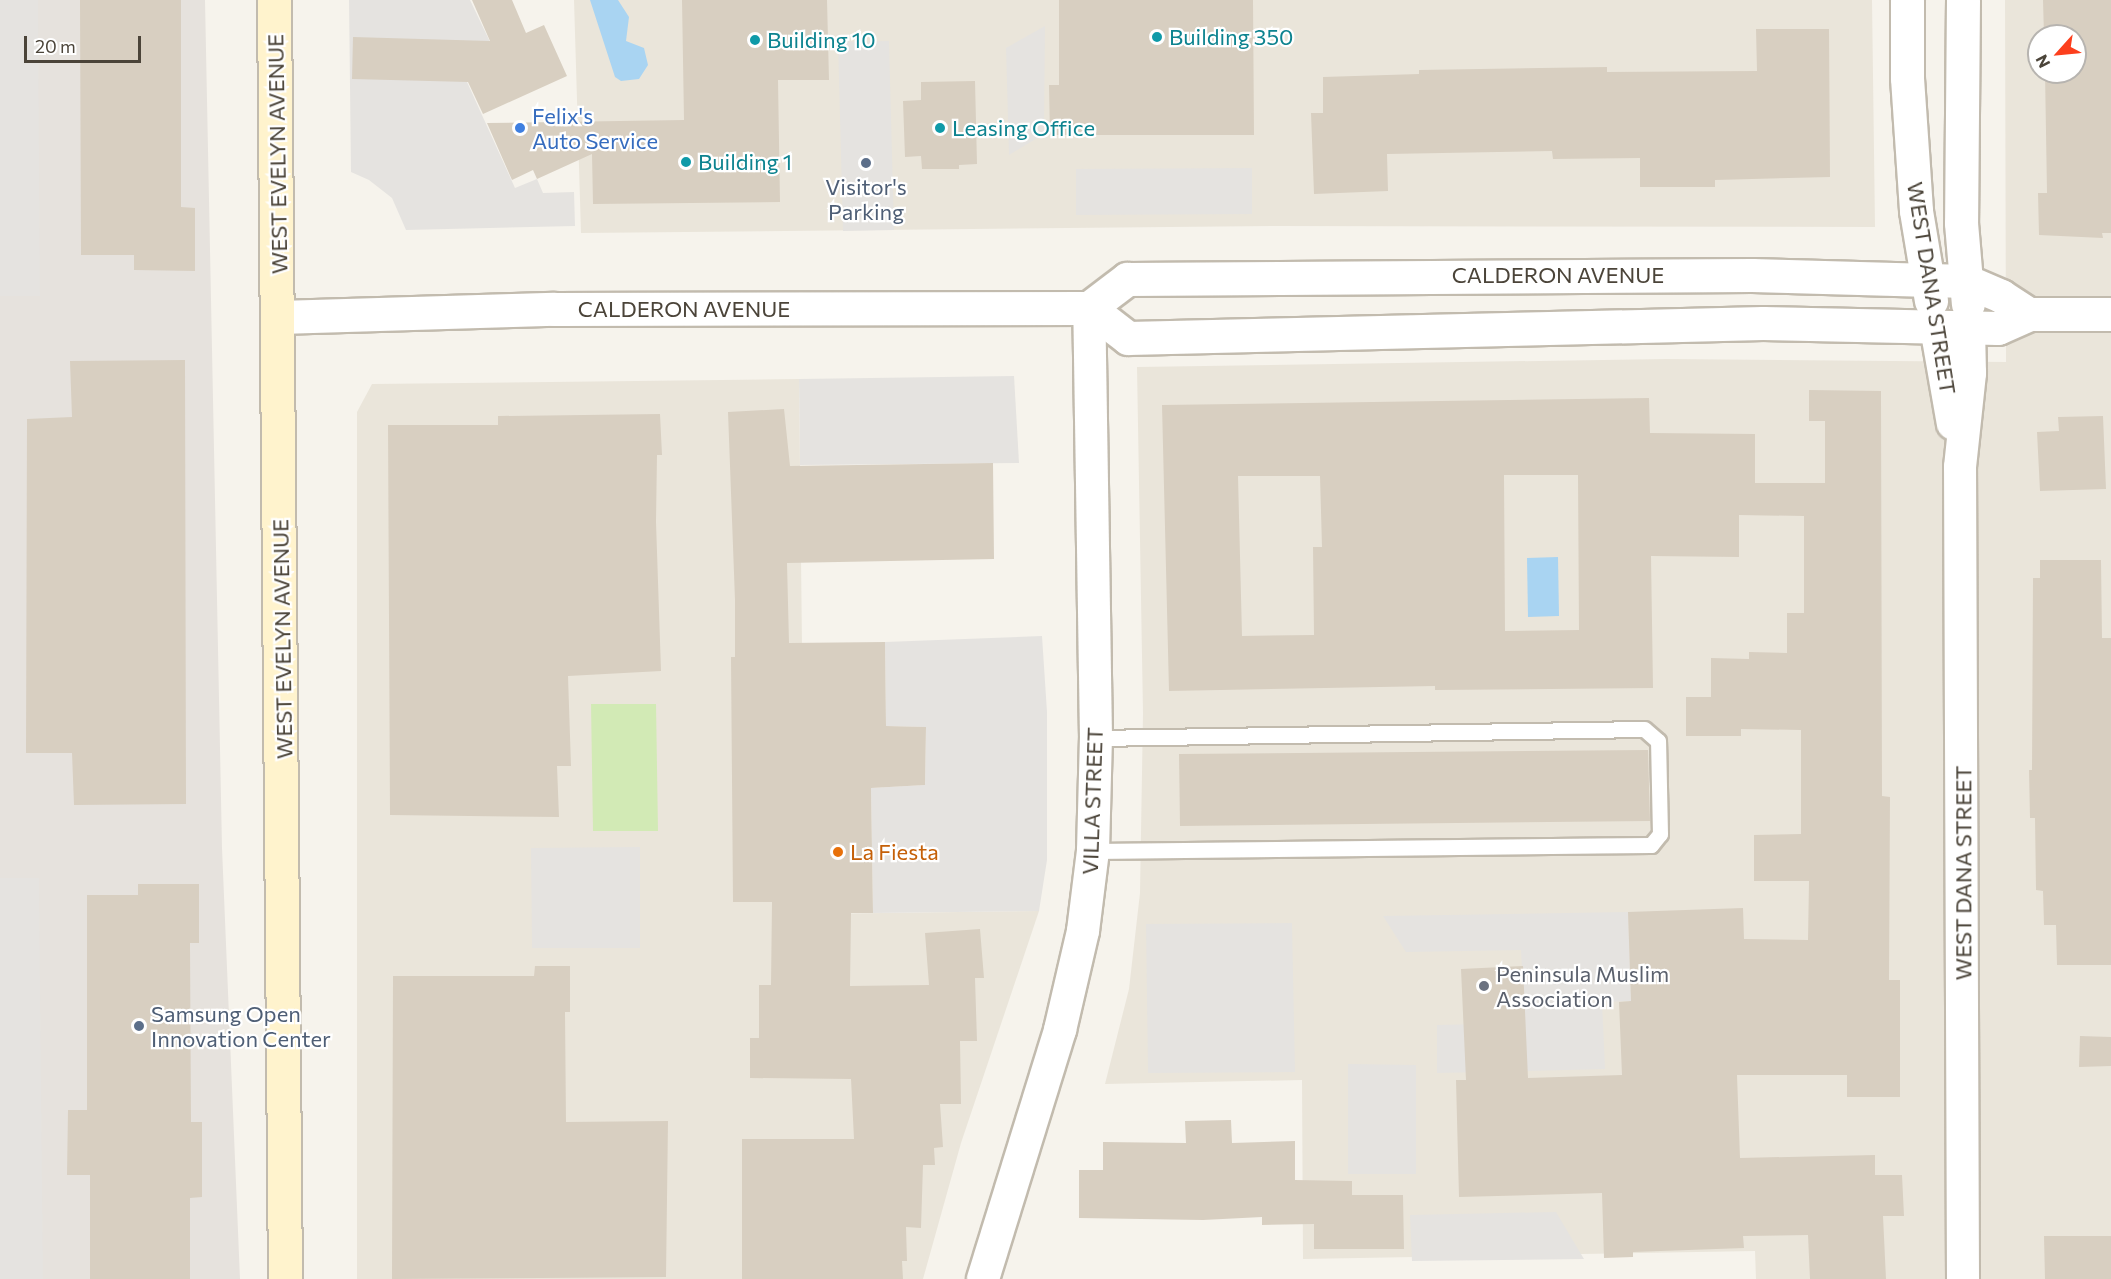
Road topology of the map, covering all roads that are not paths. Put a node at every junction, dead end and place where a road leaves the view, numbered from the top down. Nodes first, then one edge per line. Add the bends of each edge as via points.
1 (274, 0) edge
2 (1907, 0) edge
3 (1963, 0) edge
4 (1927, 282) junction
5 (1966, 282) junction
6 (1089, 308) junction
7 (2029, 314) junction
8 (2111, 314) edge
9 (279, 317) junction
10 (1936, 327) junction
11 (1969, 329) junction
12 (1960, 467) junction
13 (1096, 738) junction
14 (1093, 851) junction
15 (285, 1279) edge
16 (983, 1279) edge
17 (1963, 1279) edge

1 - 9 main road, WEST EVELYN AVENUE
2 - 4 street, WEST DANA STREET via 1907,78 1916,211
3 - 5 street, WEST DANA STREET via 1961,211
4 - 5 street, CALDERON AVENUE
4 - 6 street, CALDERON AVENUE via 1752,275 1127,279
4 - 10 street, WEST DANA STREET
5 - 7 street, CALDERON AVENUE via 2001,296
5 - 11 street, WEST DANA STREET
6 - 9 street, CALDERON AVENUE via 554,309
6 - 10 street via 1128,338 1763,323
6 - 13 street, VILLA STREET
7 - 8 street
7 - 11 street via 1998,328
9 - 15 main road, WEST EVELYN AVENUE
10 - 11 street
10 - 12 street, WEST DANA STREET
11 - 12 street, WEST DANA STREET via 1970,373
12 - 17 street, WEST DANA STREET
13 - 14 street, VILLA STREET
13 - 14 lane via 1644,729 1658,741 1660,834 1651,845
14 - 16 street, VILLA STREET via 1083,930 1060,1030

